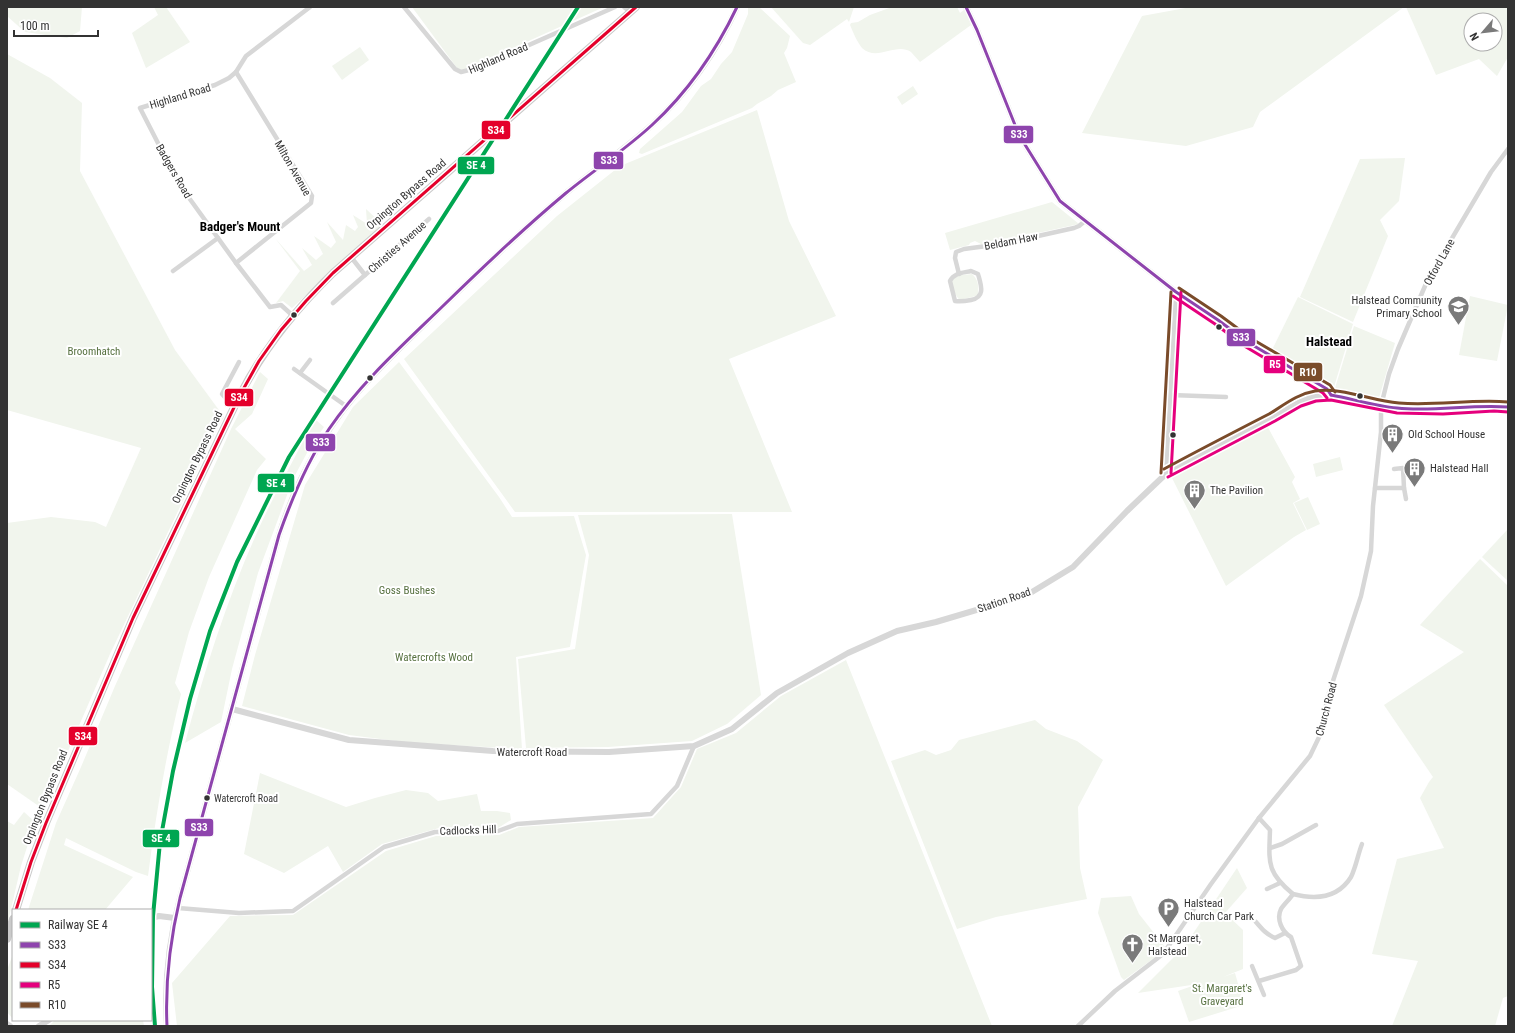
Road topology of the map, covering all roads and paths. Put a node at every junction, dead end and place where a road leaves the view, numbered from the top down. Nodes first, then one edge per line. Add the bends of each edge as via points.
1 (310, 7) edge
2 (404, 7) edge
3 (615, 7) edge
4 (737, 7) edge
5 (966, 7) edge
6 (630, 9) edge
7 (236, 72) junction
8 (140, 108) joint
9 (1508, 149) edge
10 (429, 219) dead end
11 (1085, 221) junction
12 (218, 238) junction
13 (351, 257) junction
14 (236, 263) junction
15 (173, 271) dead end
16 (959, 274) junction
17 (366, 275) junction
18 (1176, 292) junction
19 (333, 303) dead end
20 (292, 315) junction
21 (310, 360) dead end
22 (239, 362) dead end
23 (294, 369) dead end
24 (300, 373) junction
25 (1171, 395) junction
26 (1331, 395) junction
27 (1226, 398) dead end
28 (346, 406) junction
29 (1380, 406) junction
30 (234, 407) junction
31 (1508, 407) edge
32 (1394, 469) dead end
33 (1166, 473) junction
34 (1375, 488) junction
35 (1404, 488) junction
36 (1406, 499) dead end
37 (232, 709) junction
38 (694, 746) junction
39 (1260, 818) junction
40 (1316, 825) dead end
41 (1362, 844) dead end
42 (1270, 848) junction
43 (1280, 883) junction
44 (1267, 889) dead end
45 (1293, 894) junction
46 (178, 908) junction
47 (16, 909) edge
48 (152, 918) edge
49 (175, 918) junction
50 (12, 922) edge
51 (1256, 922) dead end
52 (1285, 934) junction
53 (7, 938) edge
54 (1252, 966) dead end
55 (1259, 981) junction
56 (1264, 995) dead end
57 (7, 1024) edge
58 (10, 1026) edge
59 (167, 1026) edge
60 (1078, 1026) edge

1 - 7 street, Highland Road via 246,56
2 - 3 street, Highland Road via 456,69 462,72 477,68
4 - 28 street via 694,80 665,113 504,246 379,369
5 - 11 street via 1019,135 1060,201
6 - 13 main road, Orpington Bypass Road
7 - 8 street, Highland Road via 215,86
7 - 14 street, Milton Avenue via 312,196 311,203
8 - 12 street, Badgers Road via 179,184
9 - 29 street, Otford Lane via 1491,172 1428,279 1398,349
10 - 17 street, Christies Avenue
11 - 16 street, Beldam Haw via 1074,228 956,252
11 - 18 street
12 - 14 street, Badgers Road
12 - 15 street
13 - 17 street
13 - 20 main road, Orpington Bypass Road
14 - 20 street, Badgers Road via 270,307 281,305
16 - 16 street via 954,275 950,281 955,301 976,299 980,296 982,292 978,274 971,271
17 - 19 street, Christies Avenue
18 - 25 street
18 - 26 street via 1249,343 1327,389
20 - 30 main road, Orpington Bypass Road via 264,353
21 - 24 street
22 - 30 street via 222,394
23 - 24 street
24 - 28 street
25 - 27 street
25 - 33 street
26 - 29 street
26 - 33 street, Station Road via 1315,396 1300,401
28 - 37 street via 314,453 287,511
29 - 31 street via 1428,409
29 - 34 street, Church Road via 1381,432
30 - 47 main road, Orpington Bypass Road via 136,612 46,822
32 - 35 street via 1403,468
33 - 38 street, Station Road via 1073,567 1027,595 897,631 848,653 777,693 732,729
34 - 35 street
34 - 39 street, Church Road via 1371,551 1361,596 1327,699 1322,731 1310,756
35 - 36 street
37 - 38 street, Watercroft Road via 349,740 493,751 609,752
37 - 46 street
38 - 46 street, Cadlocks Hill via 677,786 651,814 517,824 498,831 435,832 384,847 293,911 239,913
39 - 42 street via 1270,830
39 - 60 street, Church Road via 1163,954 1115,991
40 - 42 street
41 - 45 street via 1351,876 1341,889 1325,897
42 - 43 street via 1270,864
43 - 44 street
43 - 45 street
45 - 52 street via 1281,910 1280,918
46 - 49 street
48 - 49 street
49 - 59 street via 167,965
50 - 53 main road
51 - 52 street via 1269,936 1274,938
52 - 55 street via 1291,937 1302,966
54 - 55 street
55 - 56 street
57 - 58 street

